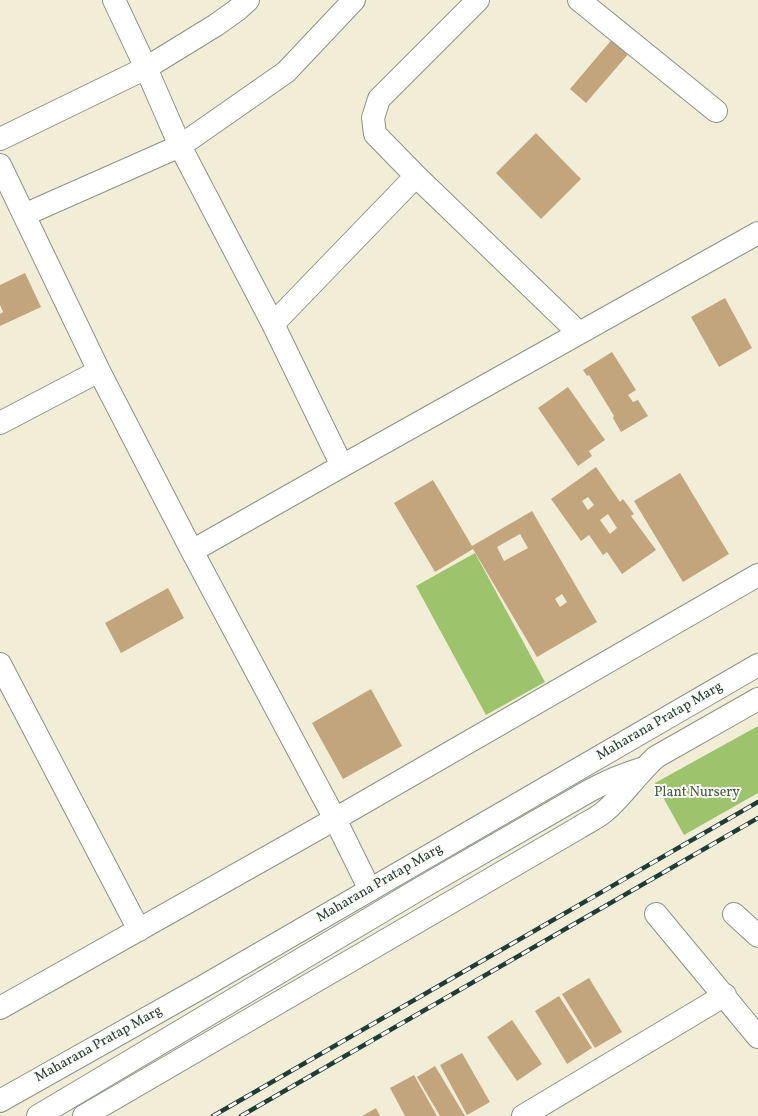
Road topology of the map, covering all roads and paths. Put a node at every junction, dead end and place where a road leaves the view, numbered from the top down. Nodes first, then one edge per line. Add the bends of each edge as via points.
1 (114, 0) edge
2 (248, 0) edge
3 (354, 0) edge
4 (478, 0) edge
5 (579, 0) edge
6 (146, 68) junction
7 (716, 111) dead end
8 (0, 139) edge
9 (180, 146) junction
10 (0, 165) edge
11 (416, 176) junction
12 (24, 215) junction
13 (758, 233) edge
14 (272, 324) junction
15 (580, 333) junction
16 (99, 371) junction
17 (0, 423) edge
18 (342, 466) junction
19 (192, 551) junction
20 (758, 575) edge
21 (0, 664) edge
22 (758, 665) edge
23 (758, 699) edge
24 (644, 768) junction
25 (335, 819) junction
26 (370, 890) junction
27 (656, 914) dead end
28 (734, 914) dead end
29 (138, 930) junction
30 (758, 936) edge
31 (724, 995) junction
32 (0, 1008) edge
33 (758, 1037) edge
34 (0, 1101) edge
35 (38, 1116) edge
36 (84, 1116) edge
37 (523, 1116) edge

1 - 6 street
2 - 6 street via 216,25
3 - 9 street via 286,72
4 - 11 street via 379,99 373,118 375,134
5 - 7 street
6 - 8 street
6 - 9 street
9 - 12 street
9 - 14 street
10 - 12 street
11 - 14 street
11 - 15 street
12 - 16 street
13 - 15 street
14 - 18 street
15 - 18 street
16 - 17 street
16 - 19 street
18 - 19 street
19 - 25 street
20 - 25 street
21 - 29 street
22 - 26 street, Maharana Pratap Marg
23 - 24 street, Maharana Pratap Marg via 656,757
24 - 35 street via 626,773 589,791
24 - 36 street, Maharana Pratap Marg via 603,812 580,828
25 - 26 street
25 - 29 street
26 - 34 street, Maharana Pratap Marg
27 - 31 street
28 - 30 street
29 - 32 street
31 - 33 street
31 - 37 street

